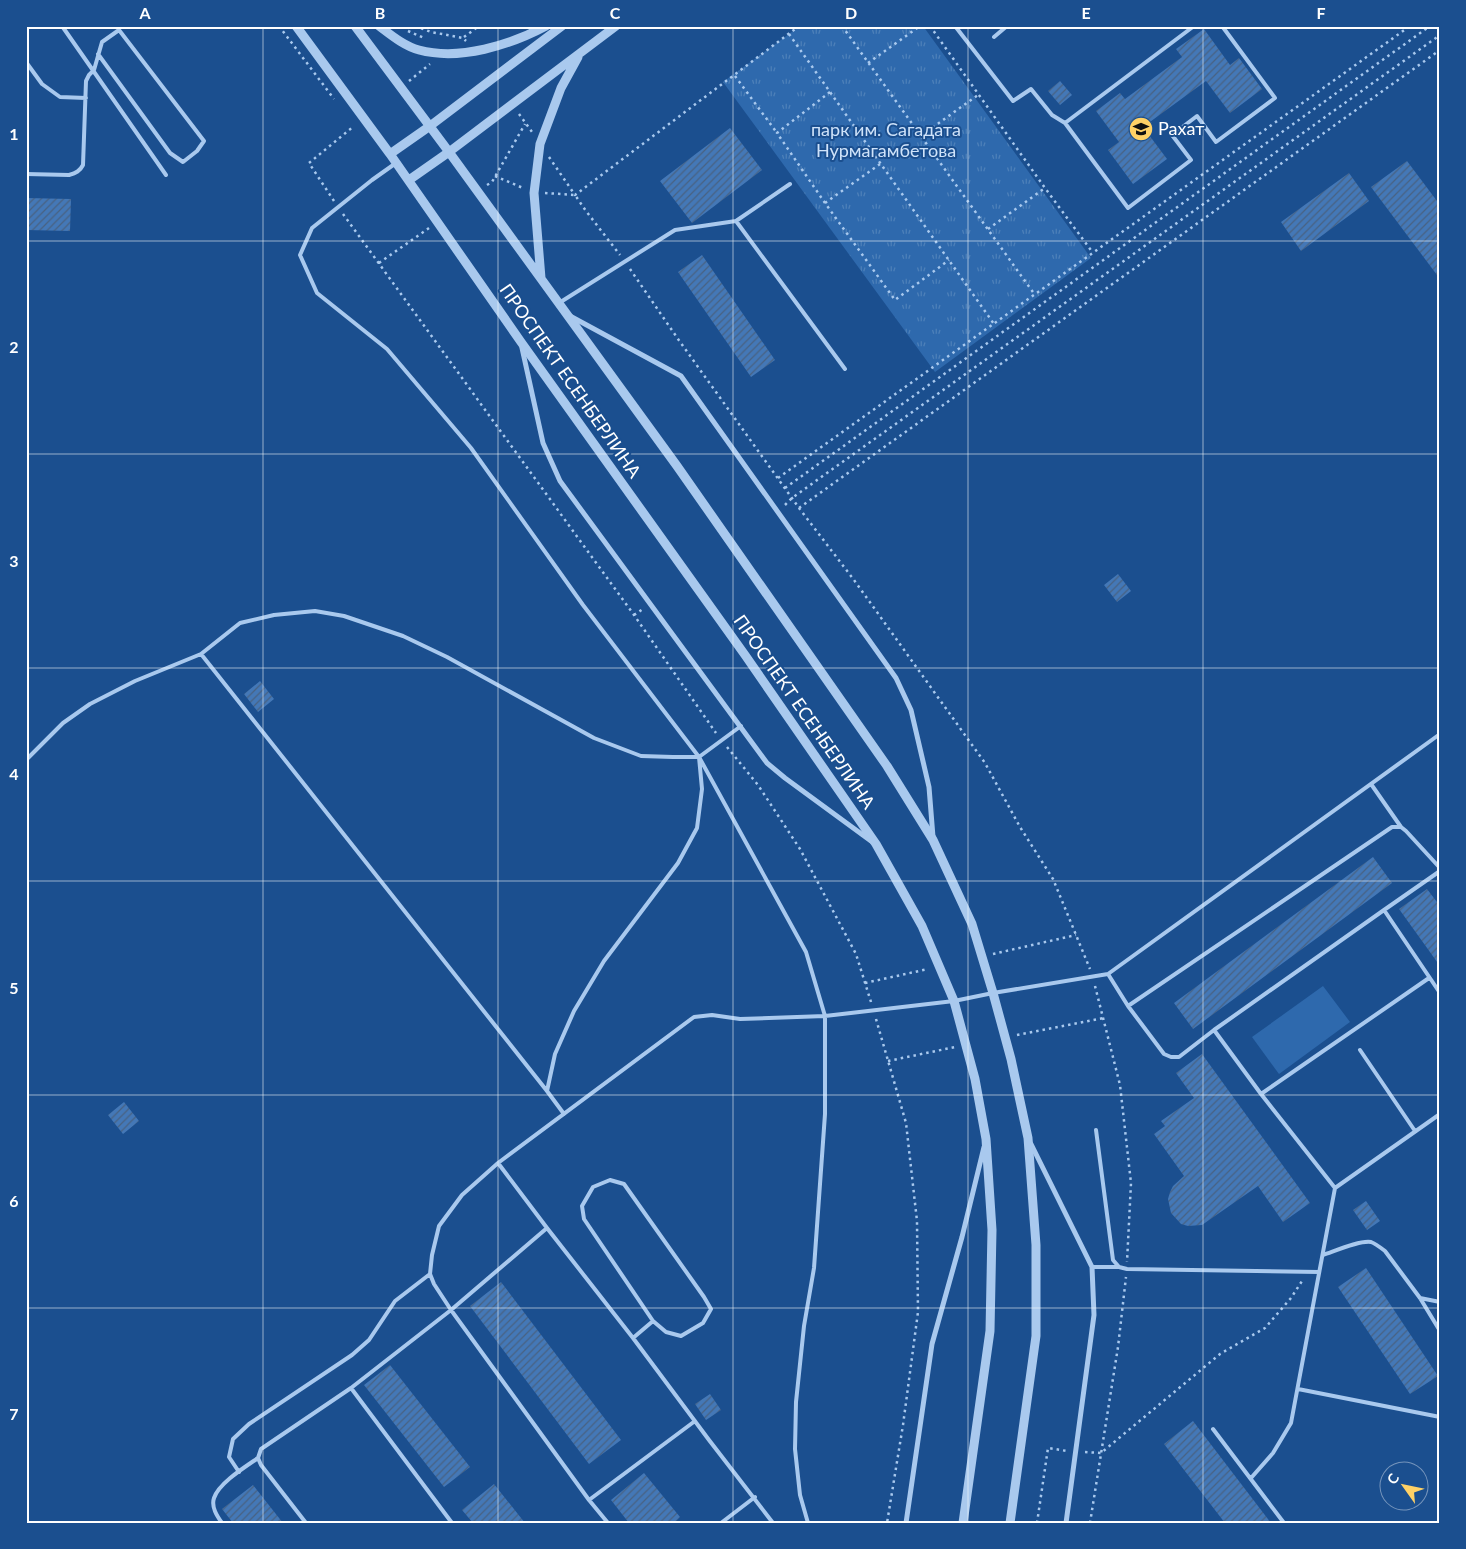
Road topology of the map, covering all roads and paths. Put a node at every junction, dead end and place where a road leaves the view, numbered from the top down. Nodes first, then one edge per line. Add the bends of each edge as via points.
1 (62, 26) edge
2 (296, 26) edge
3 (355, 26) edge
4 (379, 26) edge
5 (546, 26) edge
6 (562, 26) edge
7 (616, 26) edge
8 (799, 26) edge
9 (842, 26) edge
10 (920, 26) edge
11 (930, 26) edge
12 (955, 26) edge
13 (1007, 26) edge
14 (1194, 26) edge
15 (1222, 26) edge
16 (1410, 26) edge
17 (1430, 26) edge
18 (404, 30) dead end
19 (789, 34) junction
20 (1440, 35) edge
21 (994, 37) dead end
22 (425, 38) dead end
23 (1440, 50) edge
24 (98, 54) junction
25 (442, 54) junction
26 (580, 54) junction
27 (26, 62) edge
28 (868, 62) junction
29 (94, 70) junction
30 (735, 76) junction
31 (401, 88) junction
32 (830, 92) junction
33 (978, 95) junction
34 (86, 98) junction
35 (512, 104) junction
36 (1065, 123) junction
37 (526, 124) junction
38 (354, 126) dead end
39 (430, 126) junction
40 (776, 133) junction
41 (922, 135) junction
42 (540, 144) junction
43 (449, 152) junction
44 (390, 154) junction
45 (396, 163) junction
46 (880, 164) junction
47 (26, 174) edge
48 (166, 175) dead end
49 (409, 180) junction
50 (790, 184) dead end
51 (1045, 188) junction
52 (478, 192) junction
53 (825, 204) junction
54 (338, 207) junction
55 (736, 221) junction
56 (438, 222) junction
57 (988, 229) junction
58 (1094, 253) junction
59 (949, 260) junction
60 (379, 263) junction
61 (541, 278) junction
62 (1035, 295) junction
63 (559, 303) junction
64 (567, 315) junction
65 (994, 324) junction
66 (521, 342) junction
67 (845, 369) dead end
68 (778, 478) dead end
69 (785, 488) dead end
70 (799, 508) dead end
71 (777, 511) junction
72 (201, 654) junction
73 (741, 726) junction
74 (1440, 734) edge
75 (721, 740) junction
76 (699, 756) junction
77 (26, 760) edge
78 (1371, 784) junction
79 (1401, 827) junction
80 (933, 840) junction
81 (876, 844) junction
82 (1440, 870) edge
83 (1384, 910) junction
84 (1076, 935) dead end
85 (982, 956) junction
86 (939, 967) junction
87 (1108, 974) junction
88 (1430, 978) junction
89 (865, 983) junction
90 (993, 993) junction
91 (1440, 993) edge
92 (954, 1001) junction
93 (1128, 1006) junction
94 (873, 1010) junction
95 (825, 1016) junction
96 (1104, 1018) dead end
97 (1214, 1030) junction
98 (1005, 1037) junction
99 (966, 1045) junction
100 (1360, 1050) dead end
101 (888, 1060) junction
102 (547, 1090) junction
103 (1261, 1094) junction
104 (564, 1114) junction
105 (1440, 1114) edge
106 (1096, 1130) dead end
107 (1415, 1131) junction
108 (1028, 1138) junction
109 (986, 1139) junction
110 (498, 1164) junction
111 (1335, 1188) junction
112 (547, 1228) junction
113 (1323, 1255) junction
114 (1119, 1267) junction
115 (1092, 1268) junction
116 (1308, 1272) junction
117 (1319, 1272) junction
118 (430, 1274) junction
119 (1420, 1298) junction
120 (1440, 1302) edge
121 (451, 1310) junction
122 (653, 1320) junction
123 (1440, 1331) edge
124 (633, 1338) junction
125 (351, 1388) junction
126 (1298, 1389) junction
127 (1440, 1417) edge
128 (695, 1421) junction
129 (1213, 1429) dead end
130 (1076, 1452) junction
131 (258, 1458) junction
132 (239, 1472) junction
133 (1251, 1478) junction
134 (755, 1497) junction
135 (589, 1500) junction
136 (222, 1523) edge
137 (306, 1523) edge
138 (452, 1523) edge
139 (608, 1523) edge
140 (721, 1523) edge
141 (774, 1523) edge
142 (808, 1523) edge
143 (887, 1523) edge
144 (906, 1523) edge
145 (963, 1523) edge
146 (1010, 1523) edge
147 (1037, 1523) edge
148 (1066, 1523) edge
149 (1284, 1523) edge

1 - 29 lane
2 - 44 street, ПРОСПЕКТ ЕСЕНБЕРЛИНА
3 - 31 street, ПРОСПЕКТ ЕСЕНБЕРЛИНА
4 - 25 street via 418,50
5 - 25 street via 527,36 475,52
6 - 39 street
7 - 26 street
8 - 19 path
9 - 28 path
10 - 28 path
11 - 33 path
12 - 36 lane via 1013,101 1031,89 1052,115
13 - 21 lane
14 - 36 lane
15 - 36 lane via 1275,98 1216,142 1197,116 1172,135 1191,160 1128,208
16 - 58 path
17 - 69 path
18 - 22 path
19 - 30 path
19 - 32 path
20 - 71 path
23 - 70 path
24 - 24 lane via 170,153 183,162 197,151 204,141 119,30 102,42
24 - 29 lane
25 - 31 path
26 - 35 street
26 - 42 street via 561,88
27 - 34 lane via 42,84 60,98
28 - 41 path
29 - 34 lane via 86,81
29 - 48 lane
30 - 40 path
30 - 42 path via 575,195
31 - 39 street, ПРОСПЕКТ ЕСЕНБЕРЛИНА
32 - 40 path
32 - 46 path
33 - 41 path
33 - 51 path
34 - 47 lane via 81,169 70,175
35 - 37 path
35 - 43 street
37 - 42 path
37 - 52 path via 492,182
38 - 54 path via 309,163
39 - 43 street, ПРОСПЕКТ ЕСЕНБЕРЛИНА
39 - 44 street
40 - 53 path
41 - 57 path
42 - 61 street via 534,193
43 - 49 street
43 - 52 street, ПРОСПЕКТ ЕСЕНБЕРЛИНА
44 - 45 street, ПРОСПЕКТ ЕСЕНБЕРЛИНА
45 - 49 street, ПРОСПЕКТ ЕСЕНБЕРЛИНА
45 - 54 lane
46 - 53 path
46 - 59 path
49 - 56 street, ПРОСПЕКТ ЕСЕНБЕРЛИНА
50 - 55 lane
51 - 57 path
51 - 58 path
52 - 61 street, ПРОСПЕКТ ЕСЕНБЕРЛИНА
53 - 59 path via 896,300
54 - 60 path
54 - 76 lane via 312,228 300,255 317,293 386,349 471,448 583,605
55 - 63 lane via 675,230
55 - 67 lane
56 - 60 path
56 - 66 street, ПРОСПЕКТ ЕСЕНБЕРЛИНА
57 - 62 path
58 - 62 path
59 - 65 path
60 - 75 path
61 - 63 street, ПРОСПЕКТ ЕСЕНБЕРЛИНА
62 - 65 path
63 - 64 street, ПРОСПЕКТ ЕСЕНБЕРЛИНА
64 - 71 street via 680,376
64 - 80 street, ПРОСПЕКТ ЕСЕНБЕРЛИНА via 887,766
65 - 68 path
66 - 73 street via 543,443 560,481
66 - 81 street, ПРОСПЕКТ ЕСЕНБЕРЛИНА
71 - 80 street via 896,678 910,710 928,787
72 - 76 lane via 240,623 274,615 315,611 344,616 403,636 447,657 594,738 641,756
72 - 77 lane via 135,680 90,704 63,723
72 - 102 lane
73 - 75 lane
73 - 81 street via 767,763
74 - 78 lane
75 - 76 lane
75 - 89 path via 758,785 800,849 856,954
76 - 95 lane via 806,952
76 - 102 lane via 702,789 697,828 678,863 604,961 574,1011 555,1054
78 - 79 lane
78 - 87 lane
79 - 82 lane
79 - 93 lane via 1392,827
80 - 85 street, ПРОСПЕКТ ЕСЕНБЕРЛИНА via 972,924
81 - 86 street, ПРОСПЕКТ ЕСЕНБЕРЛИНА via 922,926
82 - 83 lane
83 - 88 lane
83 - 97 lane
84 - 85 path
85 - 90 street, ПРОСПЕКТ ЕСЕНБЕРЛИНА
86 - 89 path
86 - 92 street, ПРОСПЕКТ ЕСЕНБЕРЛИНА
87 - 90 lane
87 - 93 lane
88 - 91 lane
88 - 103 lane
89 - 94 path
90 - 92 lane
90 - 98 street, ПРОСПЕКТ ЕСЕНБЕРЛИНА
92 - 94 lane
92 - 99 street, ПРОСПЕКТ ЕСЕНБЕРЛИНА
93 - 97 lane via 1164,1054 1171,1057 1179,1057
94 - 95 lane
94 - 101 path
95 - 104 lane via 694,1017
95 - 142 lane via 825,1114 814,1268 796,1402 795,1449 800,1495
96 - 98 path
97 - 103 lane
98 - 108 street, ПРОСПЕКТ ЕСЕНБЕРЛИНА
99 - 101 path
99 - 109 street, ПРОСПЕКТ ЕСЕНБЕРЛИНА
100 - 107 lane
101 - 143 path via 906,1123 917,1221 918,1312
102 - 104 lane
103 - 111 lane
104 - 110 lane
105 - 107 lane
106 - 114 lane via 1113,1260
107 - 111 lane
108 - 115 street
108 - 146 street, ПРОСПЕКТ ЕСЕНБЕРЛИНА via 1036,1245 1036,1336
109 - 144 street via 932,1344
109 - 145 street, ПРОСПЕКТ ЕСЕНБЕРЛИНА via 992,1230 990,1331
110 - 112 lane
110 - 118 lane via 462,1195 439,1226
111 - 113 lane
112 - 121 lane
112 - 124 lane
113 - 117 lane
113 - 119 lane via 1372,1242 1385,1251
114 - 115 lane
114 - 116 lane
115 - 130 street via 1094,1315
116 - 117 lane
116 - 130 path via 1265,1328 1220,1354 1101,1453
117 - 126 lane
118 - 121 lane
118 - 132 lane via 395,1301 369,1340 352,1355 249,1424 233,1439 230,1457
119 - 120 lane
119 - 123 lane
121 - 125 lane
121 - 135 lane
122 - 122 lane via 584,1219 582,1206 593,1187 610,1180 624,1184 711,1309 702,1323 681,1336 666,1332
122 - 124 lane
124 - 128 lane
125 - 131 lane via 261,1449
125 - 138 lane
126 - 127 lane
126 - 133 lane via 1285,1434
128 - 134 lane
128 - 135 lane
129 - 133 lane
130 - 147 path via 1048,1448
130 - 148 street
131 - 132 lane
131 - 137 lane
132 - 136 lane via 219,1488 213,1499 215,1514
133 - 149 lane
134 - 140 lane
134 - 141 lane
135 - 139 lane

